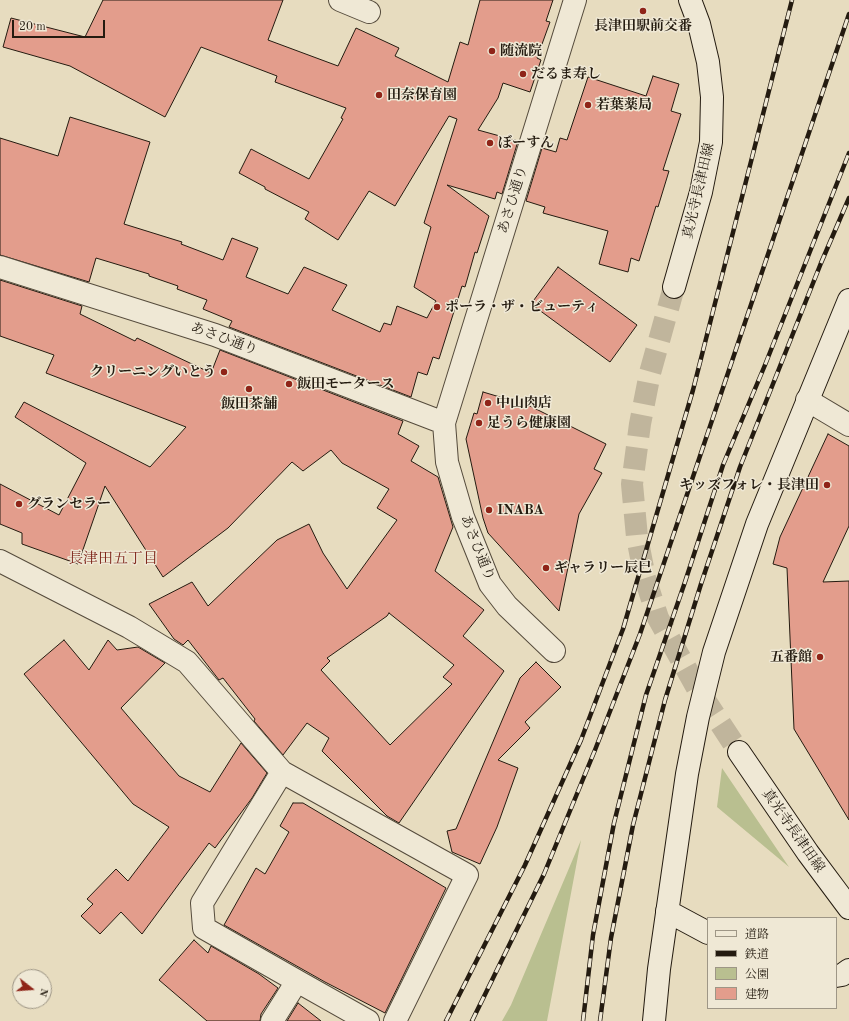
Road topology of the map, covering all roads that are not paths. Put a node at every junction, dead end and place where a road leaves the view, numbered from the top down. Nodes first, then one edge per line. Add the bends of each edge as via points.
1 (340, 0) edge
2 (575, 0) edge
3 (690, 0) edge
4 (369, 12) dead end
5 (0, 267) edge
6 (674, 287) tunnel mouth
7 (849, 300) edge
8 (807, 400) junction
9 (444, 423) junction
10 (849, 425) edge
11 (0, 561) edge
12 (554, 650) dead end
13 (739, 752) tunnel mouth
14 (282, 772) junction
15 (849, 908) edge
16 (667, 911) junction
17 (707, 932) edge
18 (849, 970) edge
19 (837, 976) edge
20 (297, 981) junction
21 (272, 1021) edge
22 (368, 1021) edge
23 (395, 1021) edge
24 (654, 1021) edge

1 - 4 street
2 - 9 street, あさひ通り
3 - 6 street, 真光寺長津田線 via 708,62 712,97 711,142 701,192
5 - 9 street, あさひ通り via 214,335
7 - 8 street
8 - 10 street
8 - 16 street via 757,524 714,652 687,774
9 - 12 street, あさひ通り via 447,462 463,517 490,584 507,606
11 - 14 street via 128,627 187,662
13 - 15 street, 真光寺長津田線
14 - 20 street via 202,903 204,928
14 - 23 street via 467,875
16 - 17 street
16 - 24 street
18 - 19 street
20 - 21 street
20 - 22 street

